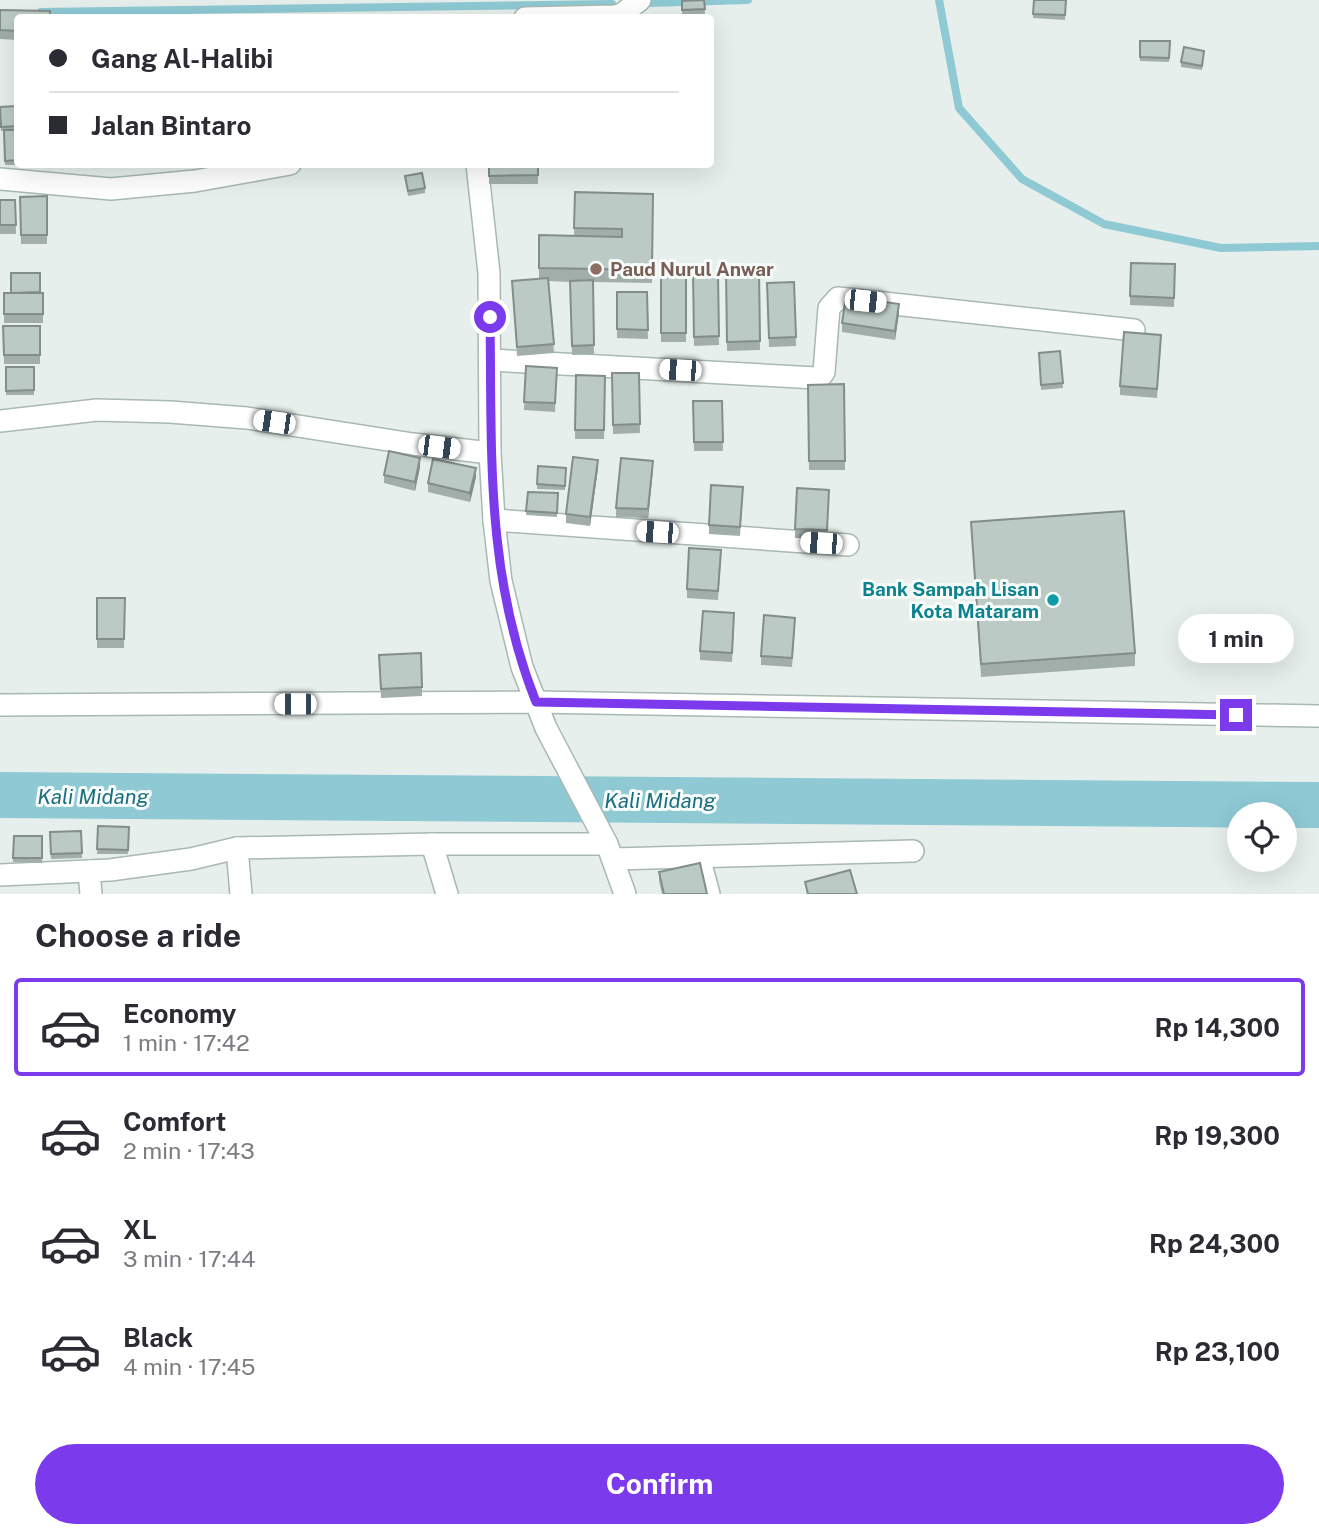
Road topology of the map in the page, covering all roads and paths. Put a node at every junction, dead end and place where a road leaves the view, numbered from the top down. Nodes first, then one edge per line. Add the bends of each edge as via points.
1 (640, 0) edge
2 (622, 14) edge
3 (268, 168) edge
4 (478, 168) edge
5 (0, 179) edge
6 (1134, 330) edge
7 (490, 360) junction
8 (0, 421) edge
9 (490, 453) junction
10 (494, 520) junction
11 (848, 545) dead end
12 (536, 702) junction
13 (0, 705) edge
14 (1319, 716) edge
15 (432, 844) junction
16 (606, 845) junction
17 (237, 848) junction
18 (913, 850) dead end
19 (699, 857) junction
20 (89, 871) junction
21 (0, 875) edge
22 (91, 894) edge
23 (241, 894) edge
24 (447, 894) edge
25 (625, 894) edge
26 (709, 894) edge

1 - 2 street
3 - 5 street via 111,189
4 - 7 street via 489,274
6 - 7 street via 838,298 829,307 824,372 816,378
7 - 9 street
8 - 9 street via 97,410 170,412 247,418
9 - 10 street
10 - 11 street
10 - 12 street via 511,625
12 - 13 street
12 - 14 street
12 - 16 street
15 - 16 street
15 - 17 street
15 - 24 street
16 - 19 street
16 - 25 street
17 - 20 street via 151,866
17 - 23 street
18 - 19 street
19 - 26 street
20 - 21 street
20 - 22 street

